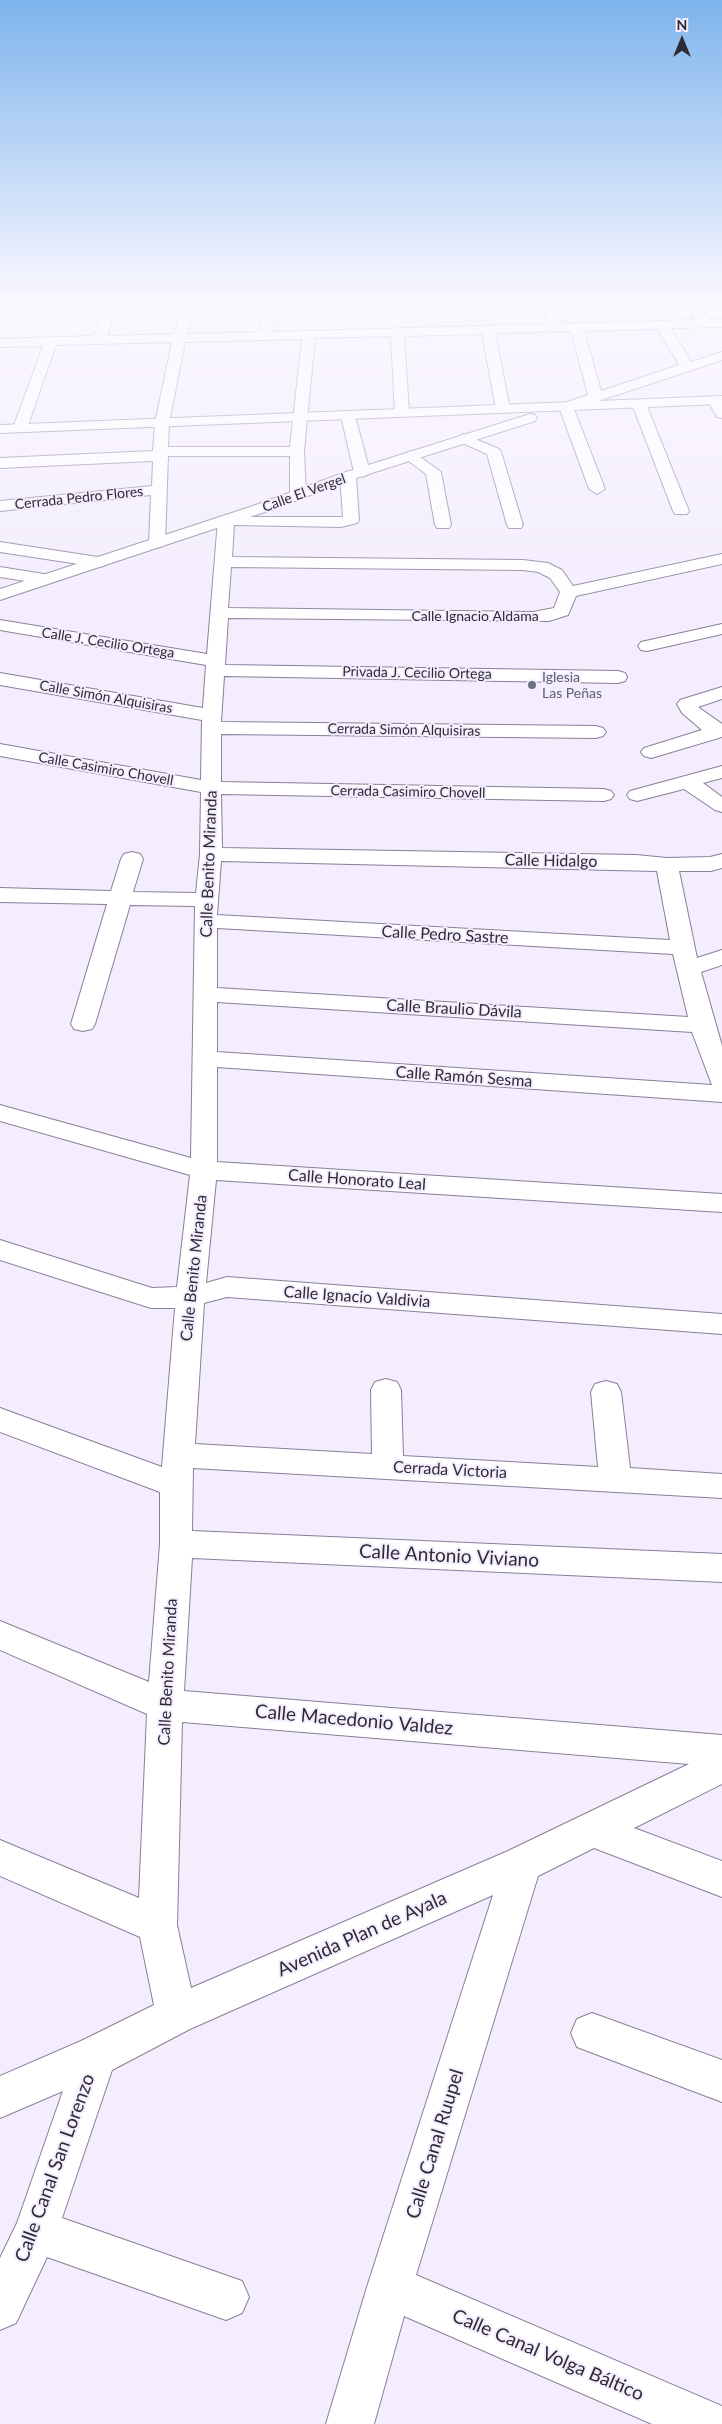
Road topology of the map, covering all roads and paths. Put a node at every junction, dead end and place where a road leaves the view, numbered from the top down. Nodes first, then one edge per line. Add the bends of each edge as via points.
1 (27, 409) edge
2 (165, 409) edge
3 (302, 409) edge
4 (402, 409) edge
5 (502, 409) edge
6 (556, 409) edge
7 (567, 409) edge
8 (641, 409) edge
9 (402, 414) junction
10 (348, 416) junction
11 (301, 418) junction
12 (162, 424) junction
13 (20, 428) junction
14 (0, 429) edge
15 (463, 438) junction
16 (297, 451) junction
17 (160, 454) junction
18 (410, 456) junction
19 (0, 463) edge
20 (355, 474) junction
21 (597, 489) dead end
22 (158, 490) junction
23 (298, 494) junction
24 (0, 506) edge
25 (681, 510) dead end
26 (226, 520) junction
27 (515, 525) dead end
28 (443, 526) dead end
29 (157, 543) junction
30 (0, 547) edge
31 (722, 558) edge
32 (98, 562) junction
33 (223, 562) junction
34 (0, 572) edge
35 (44, 580) junction
36 (569, 592) junction
37 (0, 595) edge
38 (218, 612) junction
39 (0, 625) edge
40 (722, 629) edge
41 (647, 646) dead end
42 (216, 665) junction
43 (618, 677) dead end
44 (0, 679) edge
45 (722, 693) edge
46 (212, 722) junction
47 (720, 731) edge
48 (596, 732) dead end
49 (0, 750) edge
50 (651, 752) dead end
51 (722, 772) edge
52 (686, 781) junction
53 (213, 788) junction
54 (604, 795) dead end
55 (637, 795) dead end
56 (722, 806) edge
57 (211, 854) junction
58 (132, 859) dead end
59 (722, 861) edge
60 (667, 865) junction
61 (0, 895) edge
62 (120, 898) junction
63 (206, 911) junction
64 (722, 956) edge
65 (686, 958) junction
66 (205, 994) junction
67 (83, 1024) dead end
68 (702, 1025) junction
69 (206, 1059) junction
70 (722, 1082) edge
71 (0, 1113) edge
72 (204, 1170) junction
73 (722, 1203) edge
74 (0, 1250) edge
75 (190, 1297) junction
76 (722, 1324) edge
77 (386, 1390) dead end
78 (606, 1392) dead end
79 (0, 1420) edge
80 (388, 1467) junction
81 (177, 1470) junction
82 (615, 1478) junction
83 (722, 1486) edge
84 (176, 1544) junction
85 (722, 1568) edge
86 (0, 1635) edge
87 (165, 1705) junction
88 (722, 1751) edge
89 (722, 1766) edge
90 (593, 1830) junction
91 (0, 1858) edge
92 (522, 1864) junction
93 (722, 1879) edge
94 (157, 1925) junction
95 (176, 2015) junction
96 (592, 2033) dead end
97 (96, 2056) junction
98 (722, 2081) edge
99 (0, 2097) edge
100 (36, 2230) junction
101 (390, 2287) junction
102 (226, 2297) dead end
103 (0, 2307) edge
104 (350, 2424) edge
105 (707, 2424) edge

1 - 13 street
2 - 12 street
3 - 11 street
4 - 9 street
5 - 9 street
6 - 15 street, Calle El Vergel
7 - 21 street
8 - 25 street
9 - 10 street
10 - 11 street
10 - 20 street
11 - 12 street
11 - 16 street
12 - 13 street
12 - 17 street
13 - 14 street
15 - 18 street, Calle El Vergel
15 - 27 street via 494,452
16 - 17 street
16 - 23 street
17 - 19 street
17 - 22 street
18 - 20 street, Calle El Vergel
18 - 28 street via 434,472
20 - 23 street, Calle El Vergel
20 - 26 street via 351,520
22 - 24 street, Cerrada Pedro Flores
22 - 29 street
23 - 26 street, Calle El Vergel
26 - 29 street, Calle El Vergel
26 - 33 street, Calle Benito Miranda
29 - 32 street, Calle El Vergel
30 - 32 street
31 - 36 street
32 - 35 street, Calle El Vergel
33 - 36 street via 523,565 542,567 556,574
33 - 38 street, Calle Benito Miranda
34 - 35 street
35 - 37 street, Calle El Vergel
36 - 38 street, Calle Ignacio Aldama via 562,611 533,617
38 - 42 street, Calle Benito Miranda
39 - 42 street, Calle J. Cecilio Ortega
40 - 41 street
42 - 43 street, Privada J. Cecilio Ortega
42 - 46 street, Calle Benito Miranda
44 - 46 street, Calle Simón Alquisiras
45 - 47 street via 687,704 689,709
46 - 48 street, Cerrada Simón Alquisiras
46 - 53 street, Calle Benito Miranda
47 - 50 street
49 - 53 street, Calle Casimiro Chovell
51 - 52 street
52 - 55 street
52 - 56 street
53 - 54 street, Cerrada Casimiro Chovell
53 - 57 street, Calle Benito Miranda
57 - 60 street, Calle Hidalgo
57 - 63 street, Calle Benito Miranda
58 - 62 street
59 - 60 street, Calle Hidalgo
60 - 65 street
61 - 62 street, Calle Pedro Sastre
62 - 63 street, Calle Pedro Sastre
62 - 67 street
63 - 65 street, Calle Pedro Sastre
63 - 66 street, Calle Benito Miranda
64 - 65 street
65 - 68 street
66 - 68 street, Calle Braulio Dávila
66 - 69 street, Calle Benito Miranda
68 - 70 street
69 - 70 street, Calle Ramón Sesma
69 - 72 street, Calle Benito Miranda
71 - 72 street, Calle Honorato Leal
72 - 73 street, Calle Honorato Leal
72 - 75 street, Calle Benito Miranda
74 - 75 street, Calle Ignacio Valdivia via 150,1298
75 - 76 street, Calle Ignacio Valdivia via 227,1287
75 - 81 street, Calle Benito Miranda
77 - 80 street
78 - 82 street
79 - 81 street, Cerrada Victoria
80 - 81 street, Cerrada Victoria
80 - 82 street, Cerrada Victoria
81 - 84 street, Calle Benito Miranda
82 - 83 street, Cerrada Victoria
84 - 85 street, Calle Antonio Viviano
84 - 87 street, Calle Benito Miranda
86 - 87 street, Calle Macedonio Valdez
87 - 88 street, Calle Macedonio Valdez
87 - 94 street, Calle Benito Miranda
89 - 90 street, Avenida Plan de Ayala
90 - 92 street, Avenida Plan de Ayala
90 - 93 street
91 - 94 street
92 - 95 street, Avenida Plan de Ayala
92 - 101 street, Calle Canal Ruupel
94 - 95 street, Calle Benito Miranda
95 - 97 street, Avenida Plan de Ayala
96 - 98 street
97 - 99 street, Avenida Plan de Ayala
97 - 100 street, Calle Canal San Lorenzo
100 - 102 street
100 - 103 street, Calle Canal San Lorenzo
101 - 104 street, Calle Canal Ruupel
101 - 105 street, Calle Canal Volga Báltico

